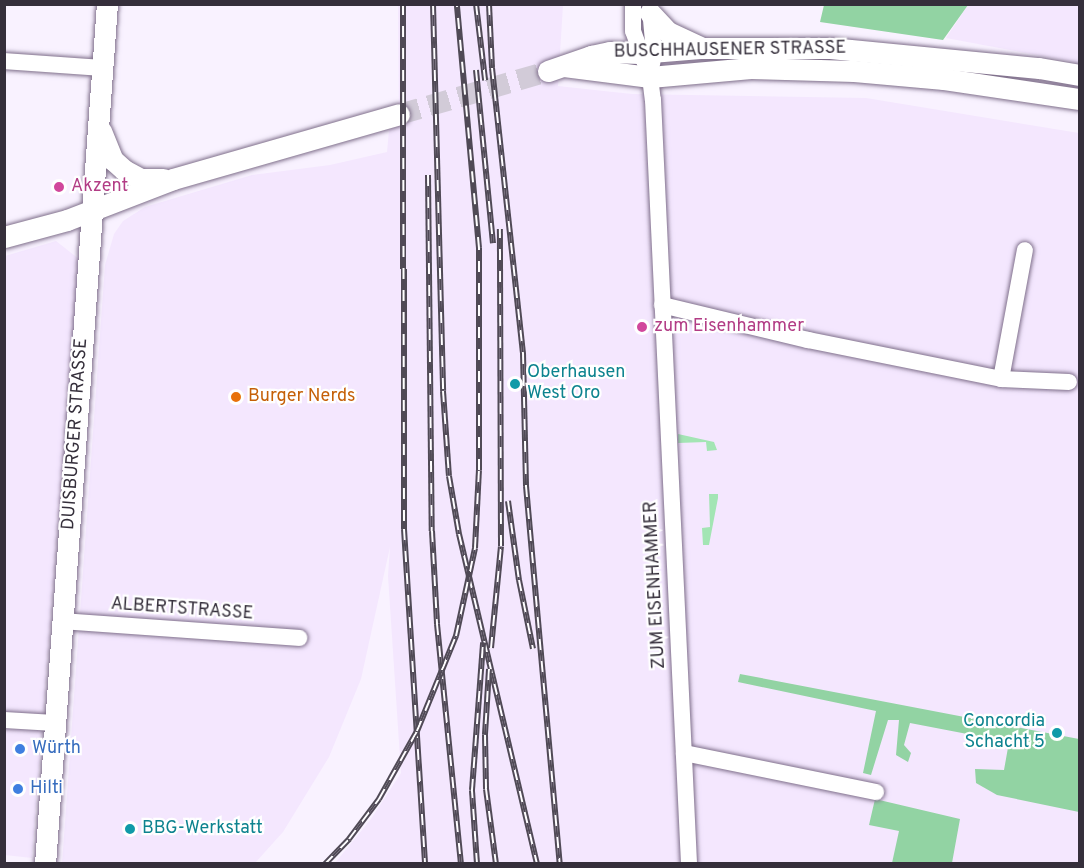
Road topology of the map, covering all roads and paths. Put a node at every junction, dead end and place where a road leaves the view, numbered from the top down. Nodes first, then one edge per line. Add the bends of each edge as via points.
1 (107, 4) edge
2 (644, 7) edge
3 (700, 48) junction
4 (647, 53) junction
5 (4, 61) edge
6 (102, 68) junction
7 (1080, 75) edge
8 (650, 77) junction
9 (1080, 99) edge
10 (399, 114) tunnel mouth
11 (98, 122) junction
12 (173, 179) junction
13 (93, 208) junction
14 (4, 237) edge
15 (1025, 250) dead end
16 (662, 305) junction
17 (1001, 379) junction
18 (1069, 382) dead end
19 (62, 621) junction
20 (299, 638) dead end
21 (4, 720) edge
22 (55, 723) junction
23 (684, 753) junction
24 (876, 792) dead end
25 (45, 864) edge
26 (689, 864) edge

1 - 6 main road, DUISBURGER STRASSE
2 - 3 main road via 668,32
2 - 4 street, ZUM EISENHAMMER
3 - 4 main road, BUSCHHAUSENER STRASSE
3 - 7 main road, BUSCHHAUSENER STRASSE via 867,49
4 - 8 street, ZUM EISENHAMMER
4 - 8 main road, BUSCHHAUSENER STRASSE via 601,54 554,69
5 - 6 street
6 - 11 main road, DUISBURGER STRASSE
8 - 9 main road, BUSCHHAUSENER STRASSE via 751,68 854,71 944,79
8 - 16 street, ZUM EISENHAMMER
10 - 12 main road
11 - 12 main road via 113,160 124,170 141,179
11 - 13 main road, DUISBURGER STRASSE
12 - 13 main road
13 - 14 main road via 67,220
13 - 19 main road, DUISBURGER STRASSE
15 - 17 street
16 - 17 street via 808,340
16 - 23 street, ZUM EISENHAMMER
17 - 18 street
19 - 20 street, ALBERTSTRASSE
19 - 22 main road, DUISBURGER STRASSE
21 - 22 street
22 - 25 main road, DUISBURGER STRASSE
23 - 24 street
23 - 26 street, ZUM EISENHAMMER

